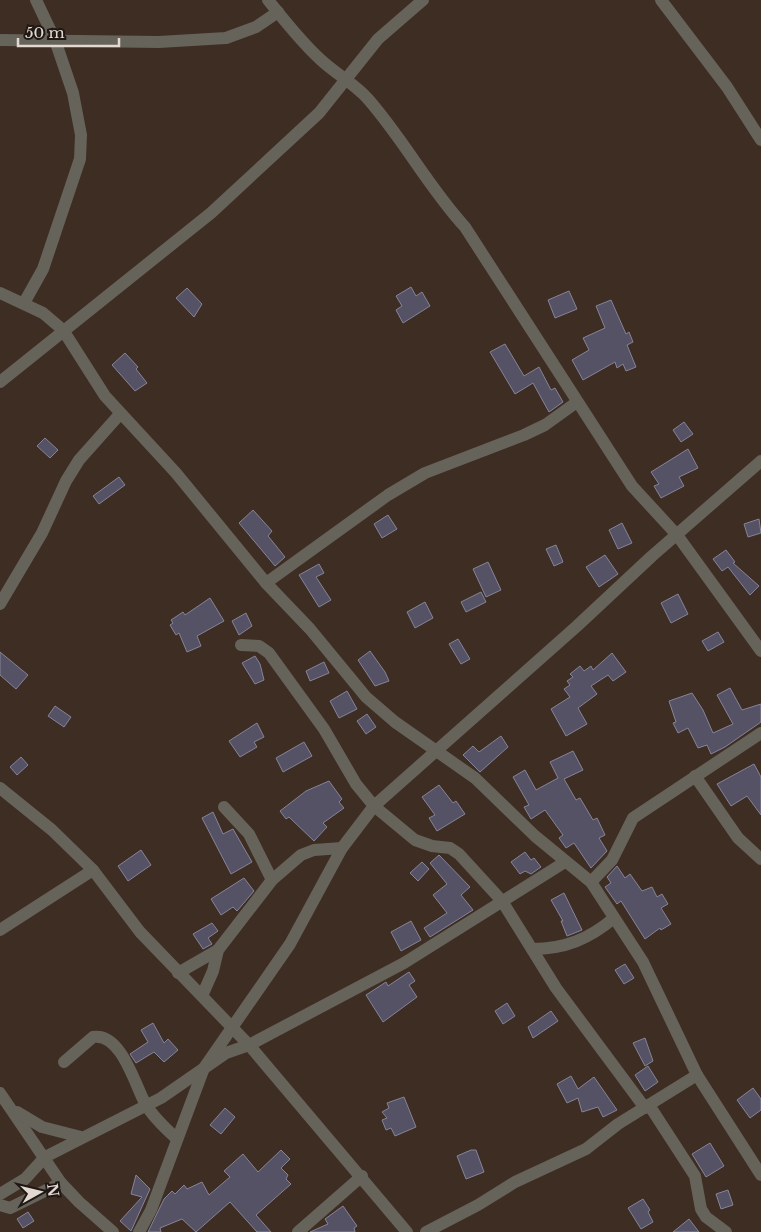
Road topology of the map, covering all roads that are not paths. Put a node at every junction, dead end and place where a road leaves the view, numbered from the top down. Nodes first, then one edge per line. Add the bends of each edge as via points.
1 (36, 0) edge
2 (268, 0) edge
3 (422, 0) edge
4 (661, 0) edge
5 (278, 12) junction
6 (0, 40) edge
7 (55, 40) junction
8 (344, 79) junction
9 (761, 140) edge
10 (0, 293) edge
11 (24, 303) junction
12 (63, 330) junction
13 (0, 382) edge
14 (577, 402) junction
15 (120, 414) junction
16 (761, 461) edge
17 (676, 535) junction
18 (266, 583) junction
19 (0, 604) edge
20 (241, 645) dead end
21 (761, 651) edge
22 (761, 733) edge
23 (438, 752) junction
24 (695, 776) junction
25 (0, 788) edge
26 (224, 806) dead end
27 (374, 806) junction
28 (342, 848) junction
29 (761, 859) edge
30 (565, 862) junction
31 (92, 870) junction
32 (272, 880) junction
33 (591, 882) junction
34 (502, 901) junction
35 (614, 918) junction
36 (0, 930) edge
37 (532, 948) junction
38 (218, 950) junction
39 (178, 973) junction
40 (202, 996) junction
41 (232, 1027) junction
42 (249, 1045) junction
43 (64, 1062) dead end
44 (204, 1068) junction
45 (697, 1075) junction
46 (0, 1093) edge
47 (146, 1105) junction
48 (647, 1107) junction
49 (12, 1109) junction
50 (81, 1137) junction
51 (176, 1138) junction
52 (45, 1157) junction
53 (761, 1175) edge
54 (362, 1176) junction
55 (61, 1183) junction
56 (0, 1194) edge
57 (0, 1205) edge
58 (404, 1227) edge
59 (113, 1232) edge
60 (139, 1232) edge
61 (298, 1232) edge
62 (426, 1232) edge
63 (726, 1232) edge

1 - 7 street
2 - 5 street
3 - 8 street via 378,39
4 - 9 street via 727,87
5 - 7 street via 256,27 226,38 159,42
5 - 8 street via 299,39
6 - 7 street
7 - 11 street via 77,112 80,158 43,268
8 - 12 street via 319,113 211,213
8 - 14 street via 384,117 452,213 466,227
10 - 11 street
11 - 12 street via 56,322
12 - 13 street
12 - 15 street via 104,396
14 - 17 street via 632,486
14 - 18 street via 524,435 426,473 388,495
15 - 18 street via 176,473
15 - 19 street via 79,460 42,533
16 - 17 street
17 - 21 street
17 - 23 street
18 - 23 street via 310,629 366,697
20 - 27 street via 259,646 269,653
22 - 24 street
23 - 27 street
23 - 30 street via 475,778
24 - 29 street via 738,838
24 - 33 street via 634,818 612,860
25 - 31 street via 52,830
26 - 32 street via 249,834
27 - 28 street
27 - 34 street via 415,840 450,848 459,854
28 - 32 street via 314,850 301,855
28 - 41 street via 290,944
30 - 33 street
30 - 34 street
31 - 36 street
31 - 39 street via 140,932
32 - 38 street
33 - 35 street
34 - 37 street
34 - 42 street via 404,963
35 - 37 street via 578,942 555,948
35 - 45 street via 643,962
37 - 48 street via 588,1033
38 - 39 street
38 - 40 street via 213,972
39 - 40 street
40 - 41 street
41 - 42 street
41 - 44 street
42 - 44 street via 226,1053
42 - 54 street
43 - 47 street via 93,1037 106,1039 121,1052
44 - 47 street via 176,1089
44 - 51 street
45 - 48 street
45 - 53 street
46 - 49 street
47 - 50 street
47 - 51 street
48 - 62 street via 574,1156 515,1182
48 - 63 street via 695,1176 701,1209 706,1218
49 - 50 street via 42,1127
49 - 52 street
50 - 52 street
51 - 60 street via 151,1210
52 - 55 street
52 - 56 street via 25,1179
54 - 58 street
54 - 61 street
55 - 57 street via 10,1208
55 - 59 street
58 - 62 street

